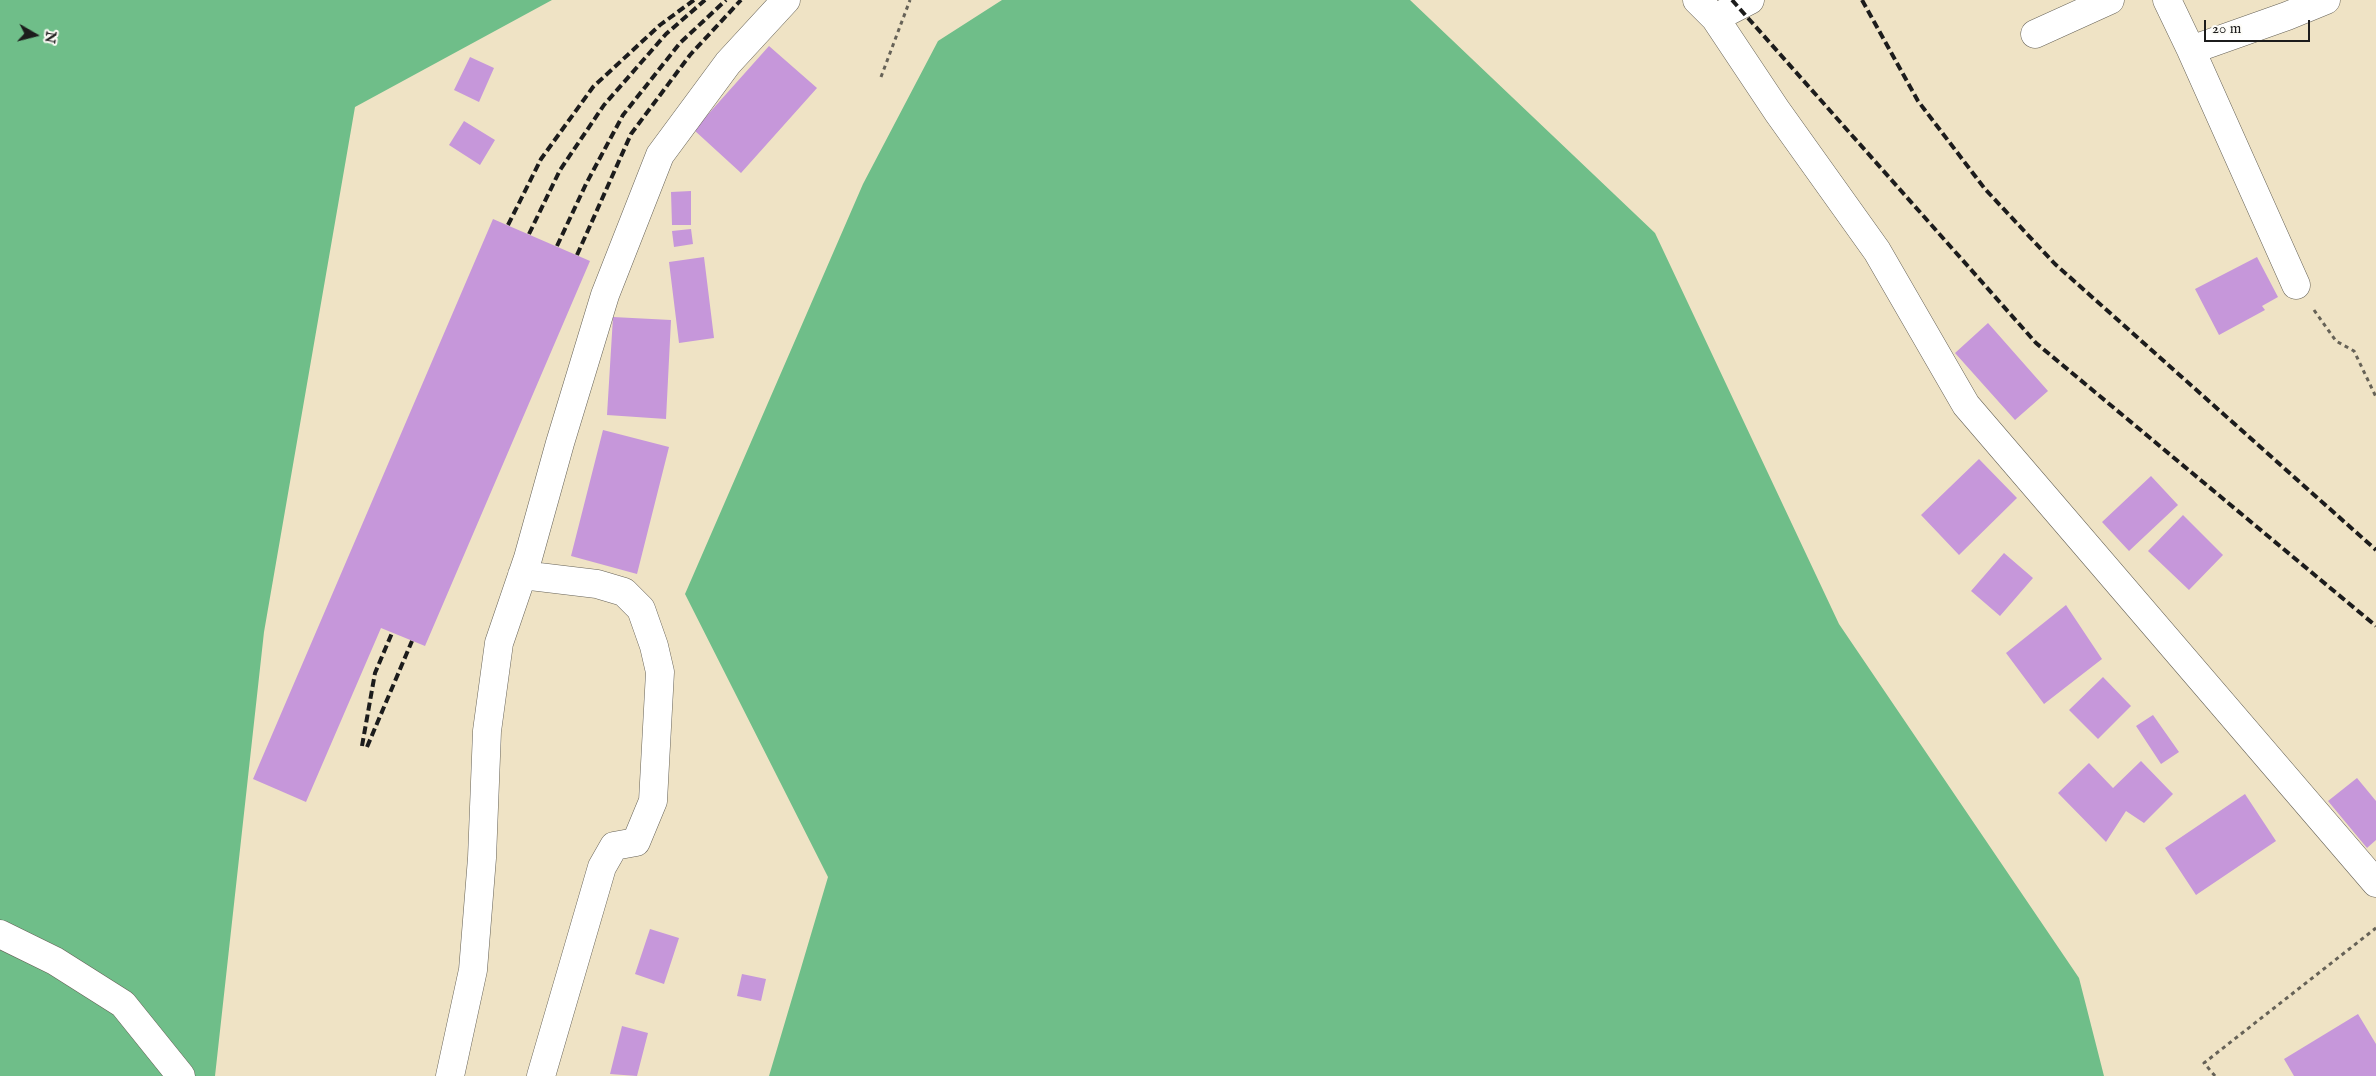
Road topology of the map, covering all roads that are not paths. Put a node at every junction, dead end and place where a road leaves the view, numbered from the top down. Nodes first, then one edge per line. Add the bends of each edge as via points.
1 (786, 0) edge
2 (1750, 0) edge
3 (2110, 0) edge
4 (2167, 0) edge
5 (2326, 0) edge
6 (1706, 9) edge
7 (2035, 34) dead end
8 (2191, 50) junction
9 (2296, 285) road end
10 (522, 575) junction
11 (2376, 883) edge
12 (0, 934) edge
13 (181, 1076) edge
14 (450, 1076) edge
15 (541, 1076) edge

1 - 10 street via 728,63 660,155 605,295
2 - 6 street
3 - 7 street
4 - 8 street
5 - 8 street
6 - 11 street via 1878,251 1966,405
8 - 9 street
10 - 14 street via 499,643 487,731 473,970
10 - 15 street via 597,584 624,592 641,609 660,672 652,802 636,842 614,846 602,867
12 - 13 street via 55,961 122,1004

